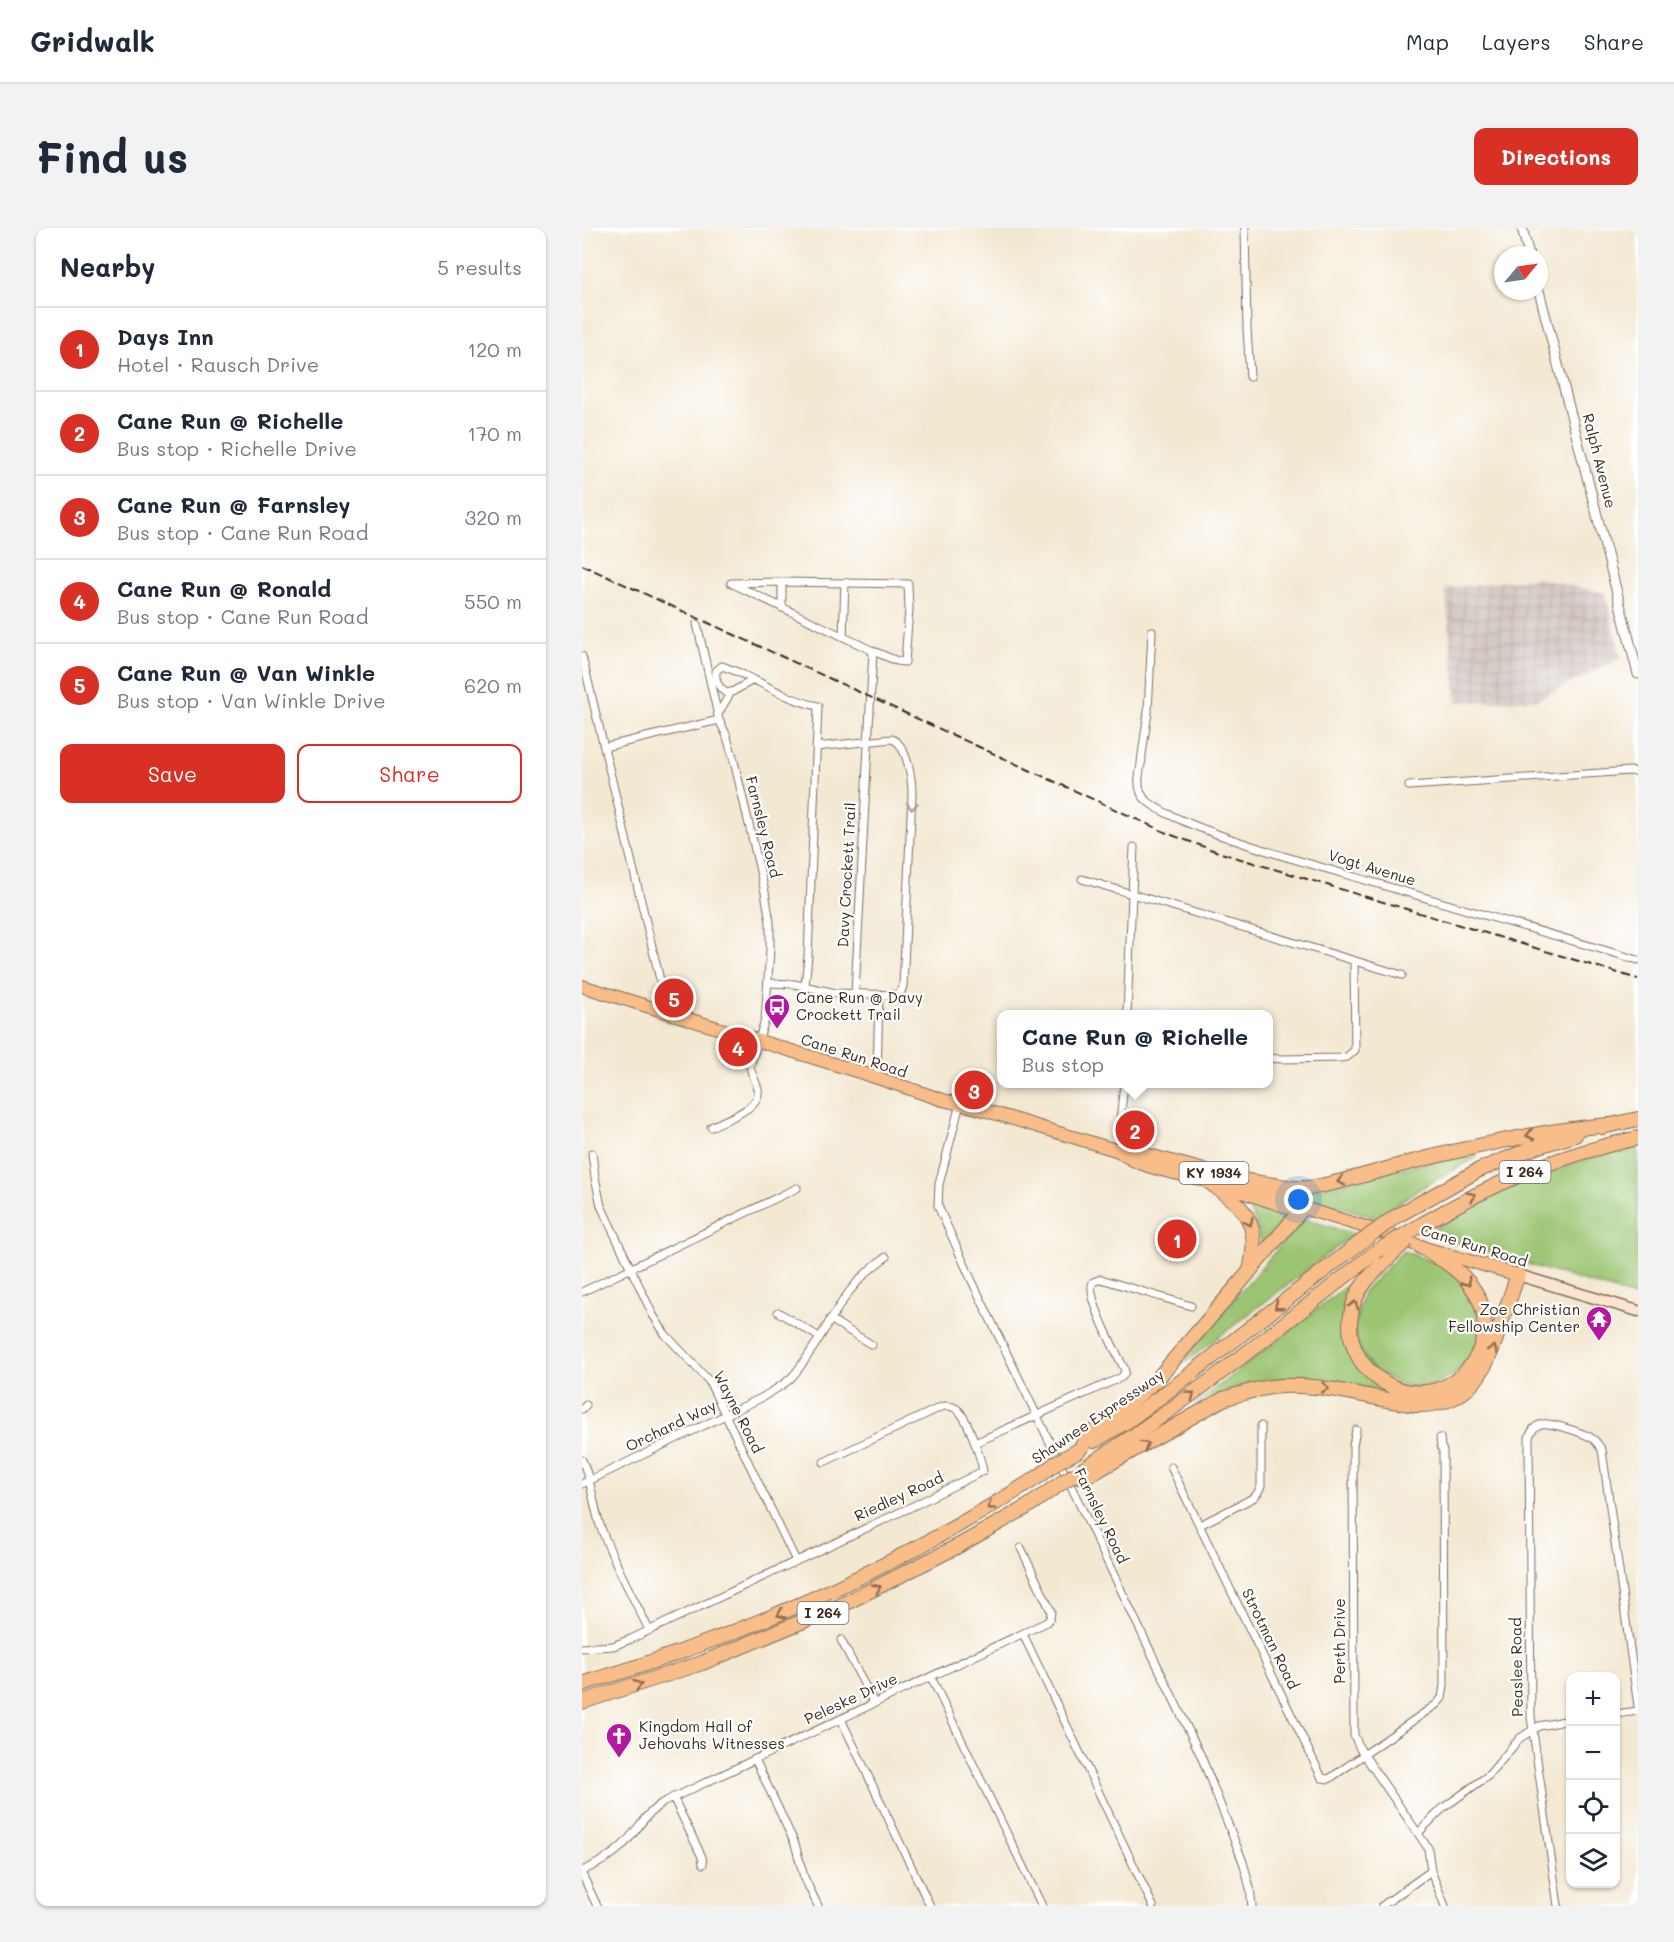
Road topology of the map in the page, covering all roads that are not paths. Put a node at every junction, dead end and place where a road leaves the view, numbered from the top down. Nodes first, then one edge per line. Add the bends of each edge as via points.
1 (1245, 228) edge
2 (1522, 228) edge
3 (1527, 246) edge
4 (1541, 300) edge
5 (1250, 377) dead end
6 (782, 582) junction
7 (845, 582) junction
8 (782, 608) junction
9 (697, 624) dead end
10 (1152, 631) dead end
11 (843, 636) junction
12 (873, 651) junction
13 (582, 656) edge
14 (1638, 674) edge
15 (753, 680) junction
16 (731, 692) junction
17 (719, 717) junction
18 (867, 742) junction
19 (604, 747) junction
20 (816, 747) junction
21 (1142, 759) junction
22 (1638, 772) edge
23 (1409, 786) dead end
24 (1133, 793) dead end
25 (1134, 847) dead end
26 (1082, 879) dead end
27 (1132, 894) junction
28 (1638, 960) edge
29 (1354, 961) junction
30 (1402, 975) dead end
31 (768, 983) junction
32 (805, 985) junction
33 (582, 986) edge
34 (855, 993) junction
35 (879, 994) junction
36 (1127, 1010) edge
37 (668, 1013) junction
38 (759, 1041) junction
39 (1273, 1058) edge
40 (877, 1078) junction
41 (1123, 1088) edge
42 (960, 1104) junction
43 (1638, 1119) edge
44 (1609, 1125) junction
45 (711, 1127) dead end
46 (1638, 1138) edge
47 (1119, 1151) junction
48 (592, 1153) dead end
49 (1241, 1180) junction
50 (1208, 1181) junction
51 (797, 1188) dead end
52 (1303, 1208) junction
53 (1421, 1226) junction
54 (1421, 1247) junction
55 (886, 1257) dead end
56 (630, 1269) junction
57 (1250, 1271) junction
58 (1518, 1275) junction
59 (582, 1292) edge
60 (1191, 1306) dead end
61 (1638, 1311) edge
62 (778, 1312) dead end
63 (831, 1319) junction
64 (819, 1337) junction
65 (872, 1345) dead end
66 (726, 1414) junction
67 (1037, 1415) junction
68 (1261, 1426) dead end
69 (1356, 1430) dead end
70 (1440, 1438) dead end
71 (975, 1443) junction
72 (1079, 1450) junction
73 (582, 1460) edge
74 (824, 1462) dead end
75 (1172, 1467) dead end
76 (1074, 1475) junction
77 (586, 1482) edge
78 (1200, 1525) junction
79 (1021, 1548) dead end
80 (796, 1561) junction
81 (649, 1630) junction
82 (1023, 1634) junction
83 (841, 1640) dead end
84 (582, 1648) edge
85 (931, 1677) junction
86 (582, 1684) edge
87 (582, 1702) edge
88 (874, 1703) junction
89 (1638, 1706) edge
90 (1638, 1711) edge
91 (1620, 1713) edge
92 (841, 1719) junction
93 (1566, 1721) edge
94 (1533, 1730) junction
95 (1365, 1755) junction
96 (755, 1759) junction
97 (673, 1797) junction
98 (1419, 1832) junction
99 (703, 1864) dead end
100 (1431, 1871) junction
101 (582, 1873) edge
102 (597, 1906) edge
103 (818, 1906) edge
104 (930, 1906) edge
105 (1042, 1906) edge
106 (1154, 1906) edge
107 (1252, 1906) edge
108 (1382, 1906) edge
109 (1445, 1906) edge
110 (1558, 1906) edge

1 - 5 street
2 - 3 street
4 - 14 street, Ralph Avenue
6 - 7 street
6 - 8 street
6 - 8 street via 731,583
7 - 11 street
7 - 12 street via 908,584 905,662
8 - 11 street
9 - 17 street, Farnsley Road
10 - 21 street, Vogt Avenue
11 - 12 street
12 - 18 street, Davy Crockett Trail
13 - 19 street
15 - 16 street
15 - 16 street via 722,666 717,683 726,693
15 - 20 street via 818,706
16 - 17 street
17 - 19 street
17 - 31 street, Farnsley Road via 733,757 765,892 770,932
18 - 20 street
18 - 34 street, Davy Crockett Trail
18 -> 35 street via 898,742 910,770 912,794 903,986 900,993
19 - 37 street
20 - 32 street
21 - 24 street, Vogt Avenue
21 - 28 street, Vogt Avenue via 1140,789 1145,799 1160,811 1282,856
22 - 23 street
25 - 27 street
26 - 27 street
27 - 29 street
27 - 36 street
29 - 30 street
29 - 39 street via 1355,1050 1340,1058
31 - 32 street
31 - 38 street, Farnsley Road
32 - 34 street via 836,993
33 - 37 highway, Cane Run Road / KY 1934
34 - 35 street
35 - 40 street
37 - 38 highway, Cane Run Road / KY 1934
38 - 40 highway, Cane Run Road / KY 1934
38 - 45 street, Farnsley Road via 750,1066 758,1088 756,1102
40 - 42 highway, Cane Run Road / KY 1934
41 - 47 street
42 - 47 highway, Cane Run Road / KY 1934
42 - 67 street, Farnsley Road via 939,1184 938,1206
43 - 44 highway, Shawnee Expressway / I 264
44 -> 49 highway via 1535,1134 1309,1188
44 -> 72 highway, Shawnee Expressway / I 264, bridge via 1502,1160 1395,1217 1175,1386
53 -> 46 highway, I 264 via 1512,1177 1561,1158
47 - 49 highway, Cane Run Road / KY 1934 via 1131,1150
47 - 50 highway, Cane Run Road / KY 1934 via 1143,1163
48 - 56 street, Wayne Road via 601,1206
49 - 52 highway, Cane Run Road / KY 1934 via 1297,1199
50 - 52 highway, Cane Run Road / KY 1934 via 1296,1210
50 -> 57 highway via 1234,1201 1251,1223 1254,1252
51 - 56 street
52 - 54 highway, Cane Run Road / KY 1934
52 - 57 highway
54 -> 53 highway, bridge via 1470,1283 1485,1322 1482,1345 1471,1366 1452,1383 1414,1392 1396,1389 1370,1372 1355,1350 1350,1321 1355,1300 1366,1281
76 -> 53 highway, I 264, bridge via 1138,1434 1376,1252
54 - 58 highway, Cane Run Road / KY 1934
55 - 63 street, Orchard Way via 854,1285
56 - 59 street
56 - 66 street, Wayne Road via 657,1324 710,1381
57 - 72 highway via 1159,1377 1089,1436
58 - 61 main road, Cane Run Road / KY 1934
76 -> 58 highway via 1086,1478 1223,1400 1267,1387 1314,1387 1417,1405 1449,1400 1471,1385 1486,1365
60 - 67 street via 1101,1279 1093,1282 1090,1289 1098,1314 1125,1374
62 - 64 street
63 - 64 street, Orchard Way
63 - 65 street
64 - 66 street, Orchard Way via 802,1364 782,1385
66 - 77 street, Orchard Way
66 - 80 street, Wayne Road
67 - 71 street
67 - 107 street, Farnsley Road via 1201,1756 1243,1862
68 - 78 street via 1259,1491
69 - 95 street, Perth Drive via 1354,1726 1355,1740
70 - 95 street via 1444,1692 1437,1704
71 - 74 street via 960,1412 954,1407 941,1407
71 - 80 street, Riedley Road via 983,1469 980,1474
72 -> 86 highway, Shawnee Expressway / I 264, bridge via 934,1539 836,1590 683,1652
73 - 77 street
75 - 78 street, Strotman Road
87 -> 76 highway, I 264, bridge via 702,1663 842,1605 1026,1508
77 - 81 street via 602,1530
78 - 95 street, Strotman Road via 1322,1778 1332,1778
79 - 82 street, Peleske Drive via 1051,1611 1047,1622
80 - 81 street, Riedley Road
81 - 84 street, Riedley Road via 613,1646
82 - 85 street, Peleske Drive
82 - 106 street
83 - 88 street
85 - 88 street, Peleske Drive
85 - 105 street
88 - 92 street, Peleske Drive
89 - 94 street, Peaslee Road via 1602,1450 1588,1436 1540,1424 1530,1435 1529,1449
90 - 91 street
92 - 96 street, Peleske Drive
92 - 104 street
93 - 94 street
94 - 98 street via 1520,1738 1489,1775 1443,1808
94 - 110 street, Peaslee Road
95 - 98 street, Perth Drive
96 - 97 street, Peleske Drive
96 - 103 street via 795,1844 804,1877
97 - 99 street
97 - 101 street, Peleske Drive via 645,1815 615,1853
98 - 100 street, Perth Drive via 1428,1848
100 - 108 street
100 - 109 street, Perth Drive
101 - 102 street

